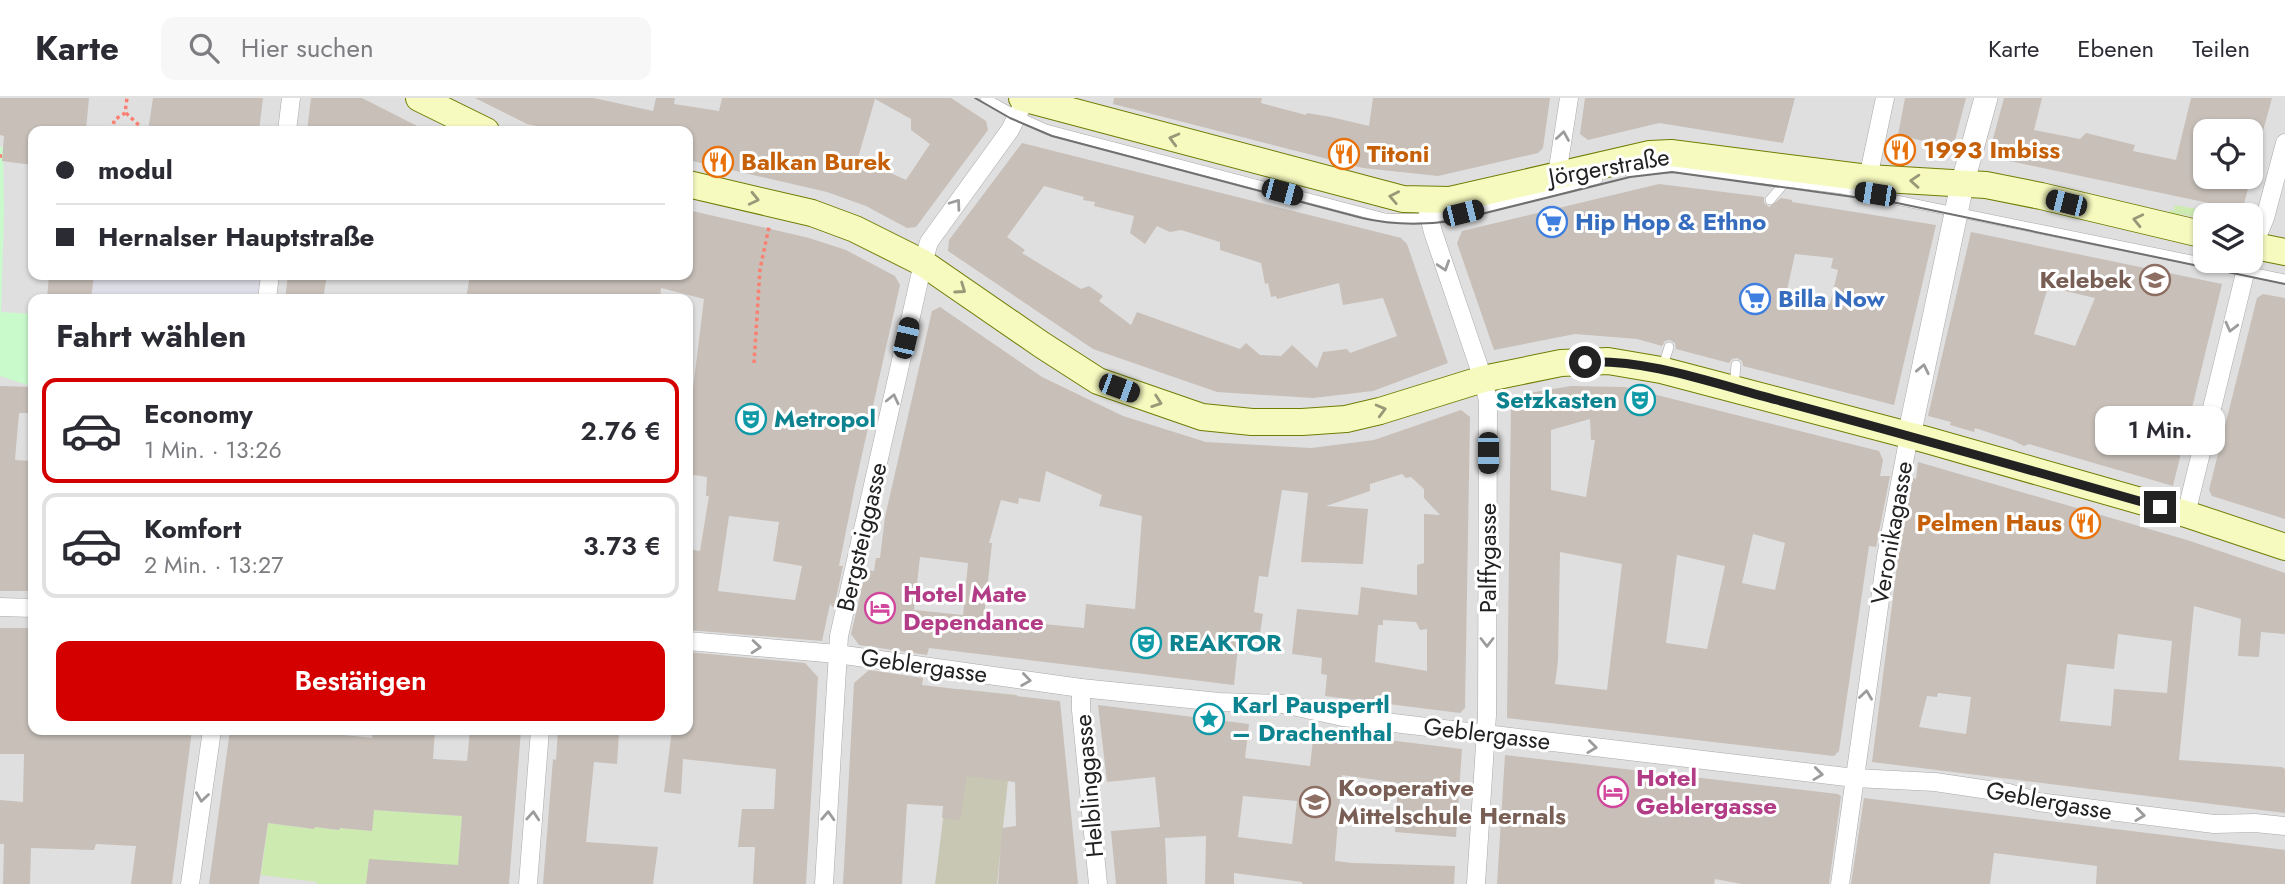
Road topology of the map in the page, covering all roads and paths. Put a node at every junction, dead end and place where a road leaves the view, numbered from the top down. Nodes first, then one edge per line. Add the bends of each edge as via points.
1 (127, 98) edge
2 (291, 98) edge
3 (419, 98) edge
4 (985, 98) edge
5 (1569, 98) edge
6 (1885, 98) edge
7 (1986, 98) edge
8 (1023, 103) edge
9 (125, 113) junction
10 (113, 126) edge
11 (139, 126) edge
12 (288, 126) edge
13 (476, 126) edge
14 (2285, 143) edge
15 (1557, 175) junction
16 (1791, 175) junction
17 (1868, 178) junction
18 (693, 185) edge
19 (1959, 198) junction
20 (1770, 200) dead end
21 (1427, 209) junction
22 (2263, 223) edge
23 (769, 224) dead end
24 (2193, 232) edge
25 (2193, 244) edge
26 (2285, 252) edge
27 (2263, 254) edge
28 (923, 263) junction
29 (2263, 264) edge
30 (2245, 273) edge
31 (2285, 279) edge
32 (754, 363) dead end
33 (1483, 379) junction
34 (1909, 436) junction
35 (2186, 514) junction
36 (2285, 547) edge
37 (0, 607) edge
38 (28, 608) edge
39 (693, 641) edge
40 (837, 654) junction
41 (1081, 688) junction
42 (211, 735) edge
43 (540, 735) edge
44 (1487, 735) junction
45 (1854, 778) junction
46 (2285, 826) edge
47 (190, 884) edge
48 (528, 884) edge
49 (824, 884) edge
50 (1098, 884) edge
51 (1476, 884) edge
52 (1840, 884) edge

1 - 9 path
2 - 12 street
3 - 13 main road
4 - 8 lane
15 -> 5 street
6 - 17 street
7 - 19 street, Veronikagasse
8 - 21 main road, Jörgerstraße
28 -> 8 street, Bergsteiggasse via 929,242
9 - 10 path via 114,120
9 - 11 path
14 - 22 street
15 - 16 main road, Jörgerstraße via 1661,152
15 - 21 main road, Jörgerstraße
16 - 17 main road, Jörgerstraße
16 - 19 lane via 1875,194
16 - 20 lane
16 - 21 lane via 1646,169 1463,213
19 -> 17 main road, Jörgerstraße
18 -> 28 main road via 832,219
24 -> 19 main road, Jörgerstraße via 1986,186
19 - 25 lane
34 -> 19 street, Veronikagasse
21 -> 33 street, Palffygasse
23 - 32 path via 760,269
26 - 27 main road
28 -> 33 main road via 1098,381 1202,417 1252,422 1346,419
40 -> 28 street, Bergsteiggasse
29 - 31 lane
30 -> 35 street
33 - 34 main road via 1561,363 1665,359 1735,377
33 -> 44 street, Palffygasse via 1488,401
34 - 35 main road
45 -> 34 street, Veronikagasse
35 - 36 main road
37 - 38 street
39 -> 40 street, Geblergasse
40 -> 41 street, Geblergasse
49 -> 40 street, Bergsteiggasse
41 - 44 street, Geblergasse via 1283,705
41 - 50 street, Helblinggasse
42 -> 47 street
48 -> 43 street
44 -> 45 street, Geblergasse
44 - 51 street, Palffygasse
45 -> 46 street, Geblergasse via 1936,782 2038,802 2214,824
45 - 52 street, Veronikagasse

